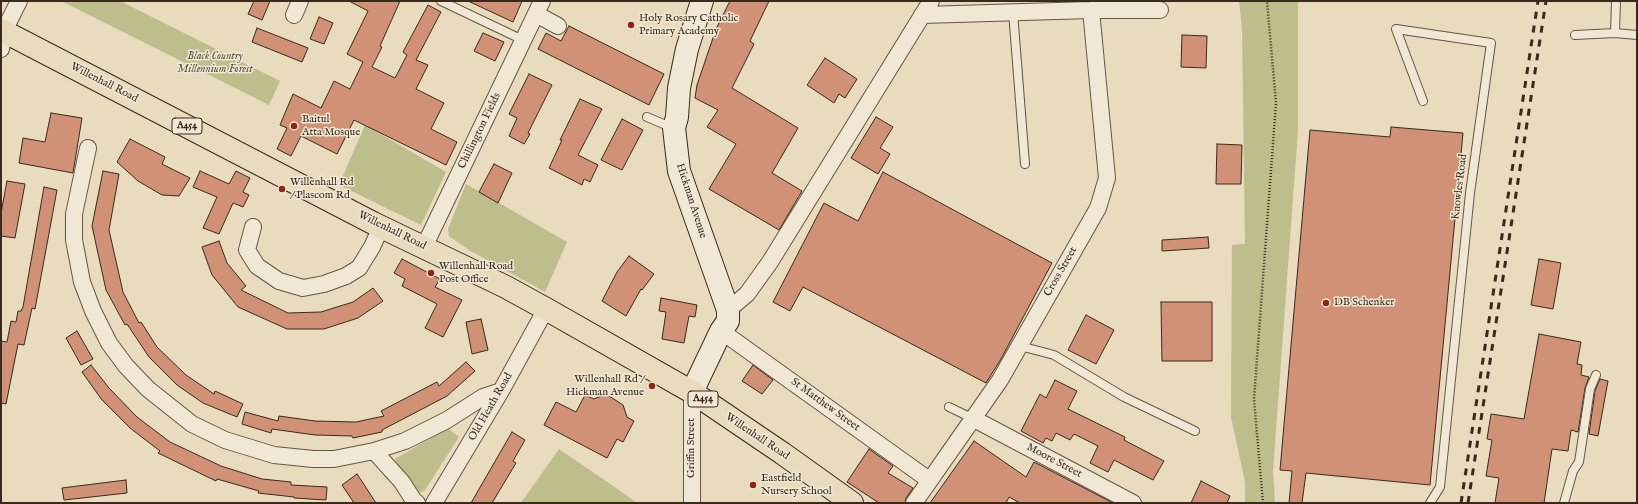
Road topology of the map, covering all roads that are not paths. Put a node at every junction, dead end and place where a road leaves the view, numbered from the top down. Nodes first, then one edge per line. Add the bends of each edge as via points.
1 (19, 1) edge
2 (441, 1) edge
3 (702, 1) edge
4 (931, 1) edge
5 (1616, 1) edge
6 (539, 8) edge
7 (1091, 10) junction
8 (1160, 10) dead end
9 (1013, 12) junction
10 (922, 15) junction
11 (558, 26) dead end
12 (1616, 33) junction
13 (1575, 35) dead end
14 (1637, 35) edge
15 (2, 37) edge
16 (523, 40) junction
17 (1423, 101) dead end
18 (647, 117) dead end
19 (674, 128) junction
20 (88, 148) dead end
21 (1025, 164) dead end
22 (252, 227) dead end
23 (381, 227) junction
24 (424, 247) junction
25 (546, 309) junction
26 (728, 310) junction
27 (721, 331) junction
28 (1020, 346) junction
29 (1596, 375) dead end
30 (502, 392) junction
31 (692, 392) junction
32 (949, 407) dead end
33 (974, 419) junction
34 (1195, 431) dead end
35 (374, 451) junction
36 (929, 480) junction
37 (417, 503) edge
38 (434, 503) edge
39 (692, 503) edge
40 (852, 503) edge
41 (914, 503) edge
42 (1133, 503) edge
43 (1430, 503) edge
44 (1564, 503) edge

1 - 15 street
2 - 16 lane
3 - 19 street, Hickman Avenue via 687,49
4 - 10 street
5 - 12 lane
6 - 11 street, Chillington Fields
6 - 16 street, Chillington Fields
7 - 8 street
7 - 9 street
7 - 28 street, Cross Street via 1107,178 1098,208
9 - 10 street
9 - 21 lane
10 - 26 street via 770,262 747,294
12 - 13 lane
12 - 14 lane
15 - 23 highway, Willenhall Road / A454
16 - 24 street, Chillington Fields
17 - 43 lane, Knowles Road via 1396,29 1491,43 1470,193 1440,487
18 - 19 lane
19 - 26 street, Hickman Avenue via 679,171
20 - 35 street via 74,214 74,240 82,282 93,310 109,343 126,366 169,407 192,424 225,440 274,455 313,459 334,459
22 - 23 street via 247,250 257,266 279,280 303,288 324,284 359,268
23 - 24 highway, Willenhall Road / A454
24 - 25 highway, Willenhall Road / A454
25 - 30 street, Old Heath Road
25 - 31 highway, Willenhall Road / A454
26 - 27 street via 728,321
27 - 31 street
27 - 36 street, St Matthew Street
28 - 33 street, Cross Street
28 - 34 lane via 1054,355 1124,397
29 - 44 lane via 1590,389 1579,462 1572,471
30 - 35 street via 483,397 405,442
30 - 38 street, Old Heath Road
31 - 39 street, Griffin Street
31 - 40 highway, Willenhall Road / A454
32 - 33 lane
33 - 36 street, Cross Street
33 - 42 street, Moore Street
35 - 37 street
36 - 41 street, Cross Street

